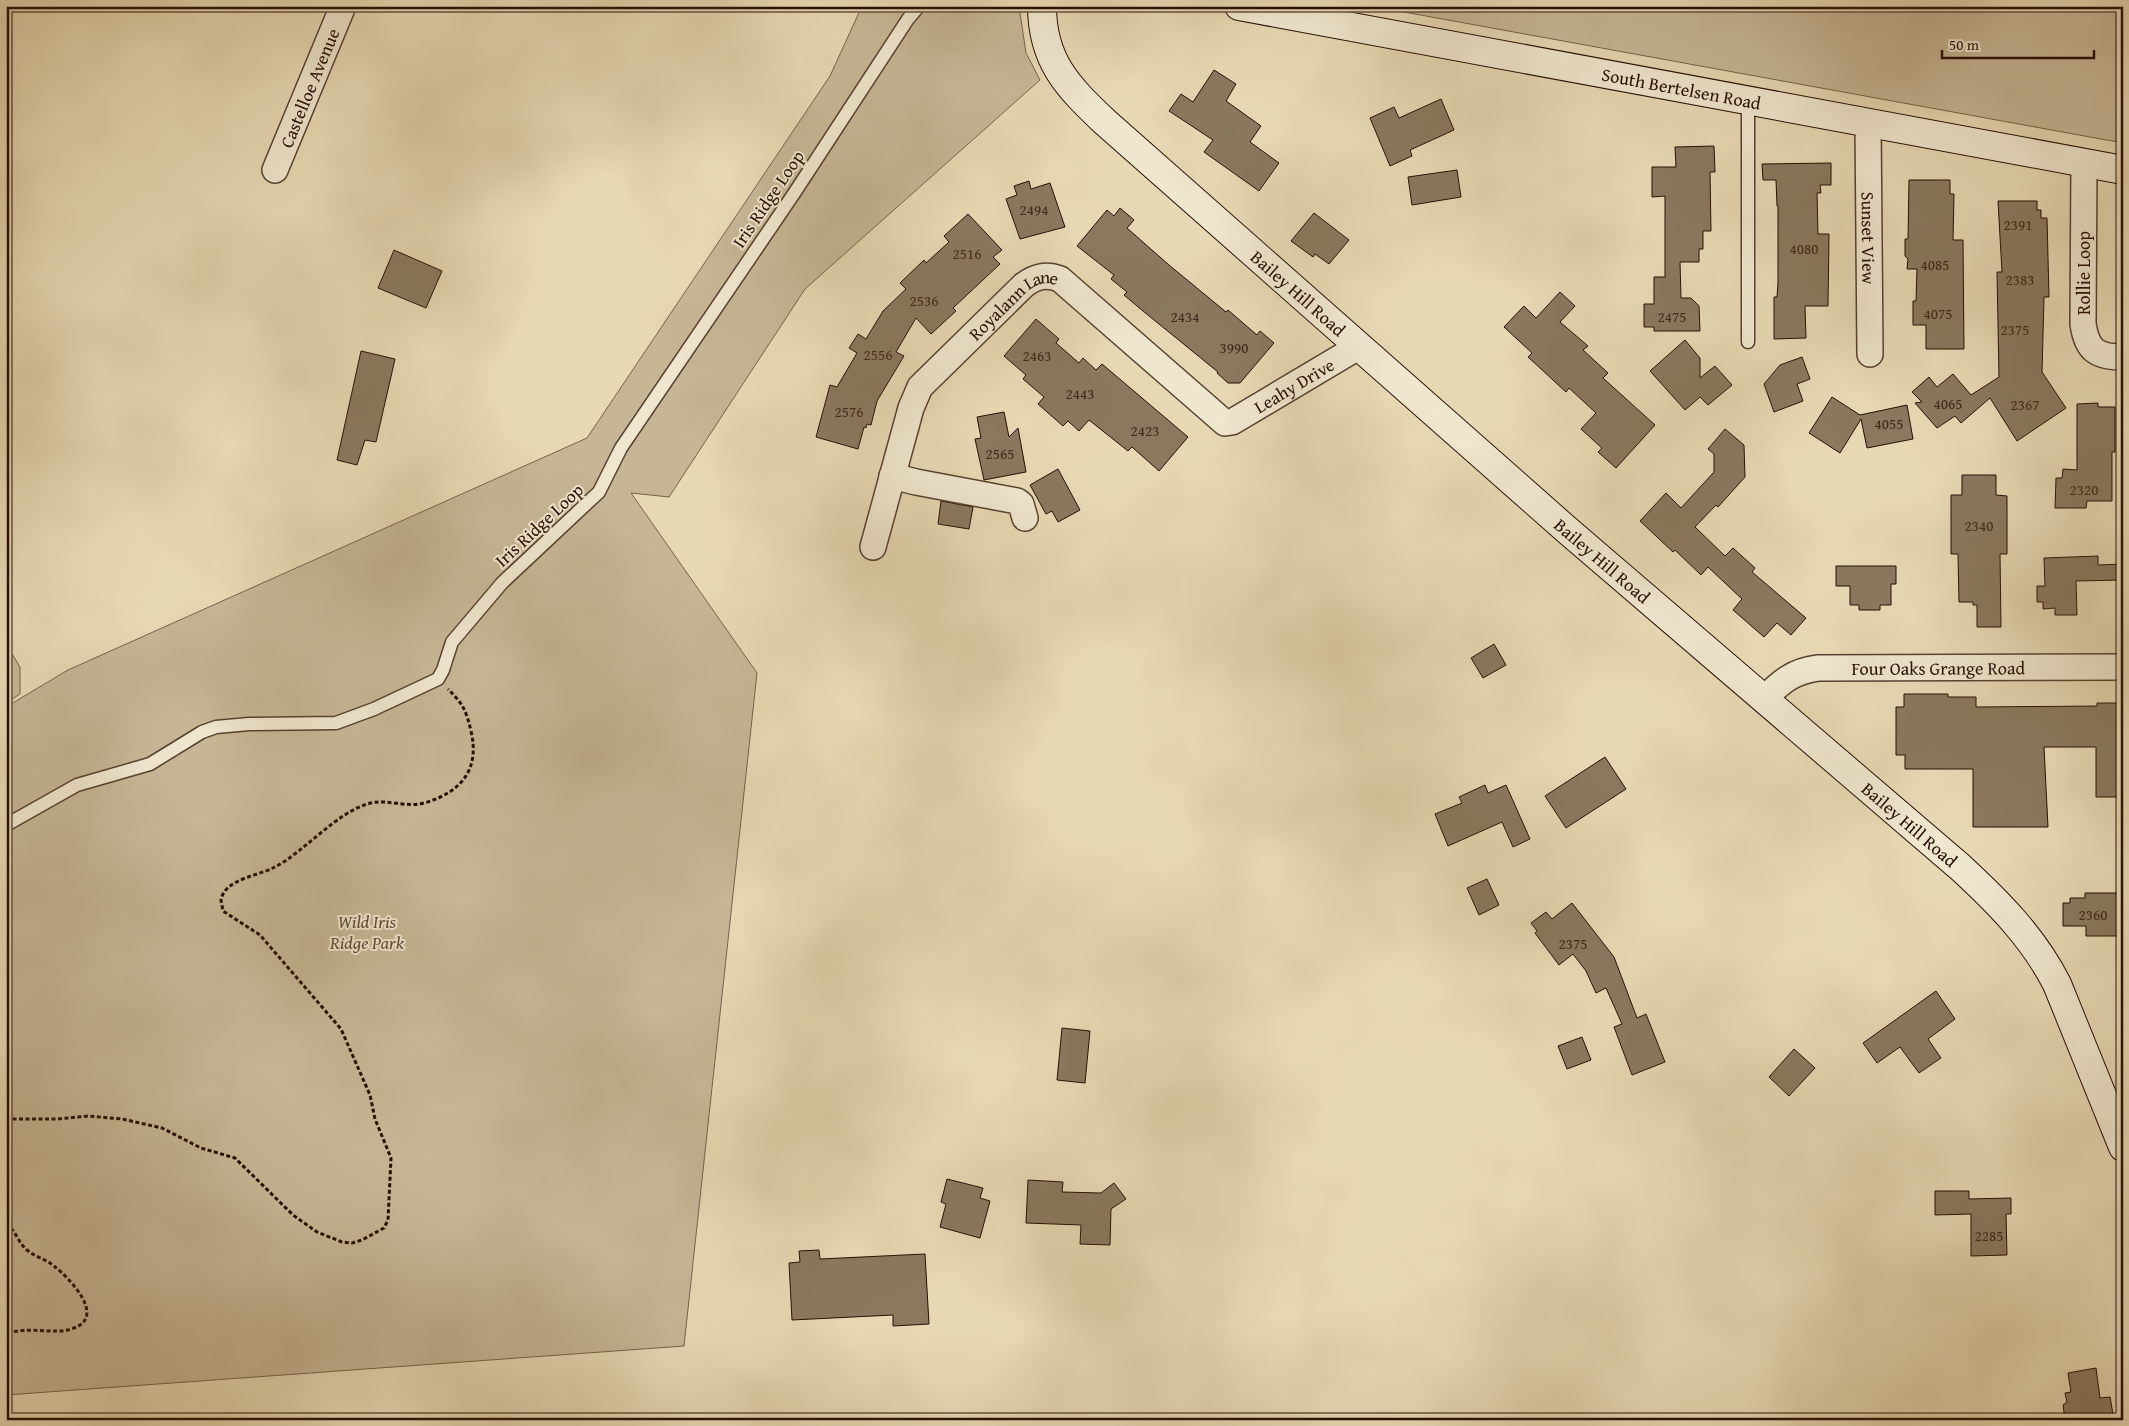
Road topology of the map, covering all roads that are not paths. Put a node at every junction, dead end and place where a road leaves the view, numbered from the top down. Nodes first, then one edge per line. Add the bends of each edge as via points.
1 (344, 6) edge
2 (918, 6) edge
3 (1034, 6) edge
4 (1042, 6) edge
5 (1064, 6) edge
6 (1240, 6) edge
7 (1046, 42) junction
8 (1062, 76) junction
9 (1748, 101) junction
10 (1868, 122) junction
11 (2084, 163) junction
12 (275, 170) dead end
13 (2123, 170) edge
14 (1748, 342) dead end
15 (1358, 347) junction
16 (1870, 354) dead end
17 (2123, 357) edge
18 (1228, 424) joint
19 (892, 476) junction
20 (1025, 518) dead end
21 (872, 547) dead end
22 (2123, 667) edge
23 (1764, 700) junction
24 (6, 825) edge
25 (2123, 1147) edge

1 - 12 street, Castelloe Avenue
2 - 24 lane, Iris Ridge Loop via 621,448 602,488 488,597 452,642 438,679 336,723 216,727 150,764 77,785
3 - 7 main road via 1037,27
4 - 7 main road, Bailey Hill Road
5 - 8 main road via 1056,23 1055,36
6 - 9 main road, South Bertelsen Road
7 - 8 main road, Bailey Hill Road
8 - 15 main road, Bailey Hill Road via 1079,98 1105,122
9 - 10 main road, South Bertelsen Road
9 - 14 lane
10 - 11 main road, South Bertelsen Road
10 - 16 street, Sunset View
11 - 13 main road, South Bertelsen Road
11 - 17 street, Rollie Loop via 2085,338 2092,350 2104,356
15 - 18 street, Leahy Drive
15 - 23 main road, Bailey Hill Road
18 - 19 street, Royalann Lane via 1060,279 1040,271 920,388 911,408
19 - 20 street via 1017,501
19 - 21 street, Royalann Lane
22 - 23 street, Four Oaks Grange Road via 1818,668 1792,674
23 - 25 main road, Bailey Hill Road via 1960,867 2028,935 2046,962 2064,1001

